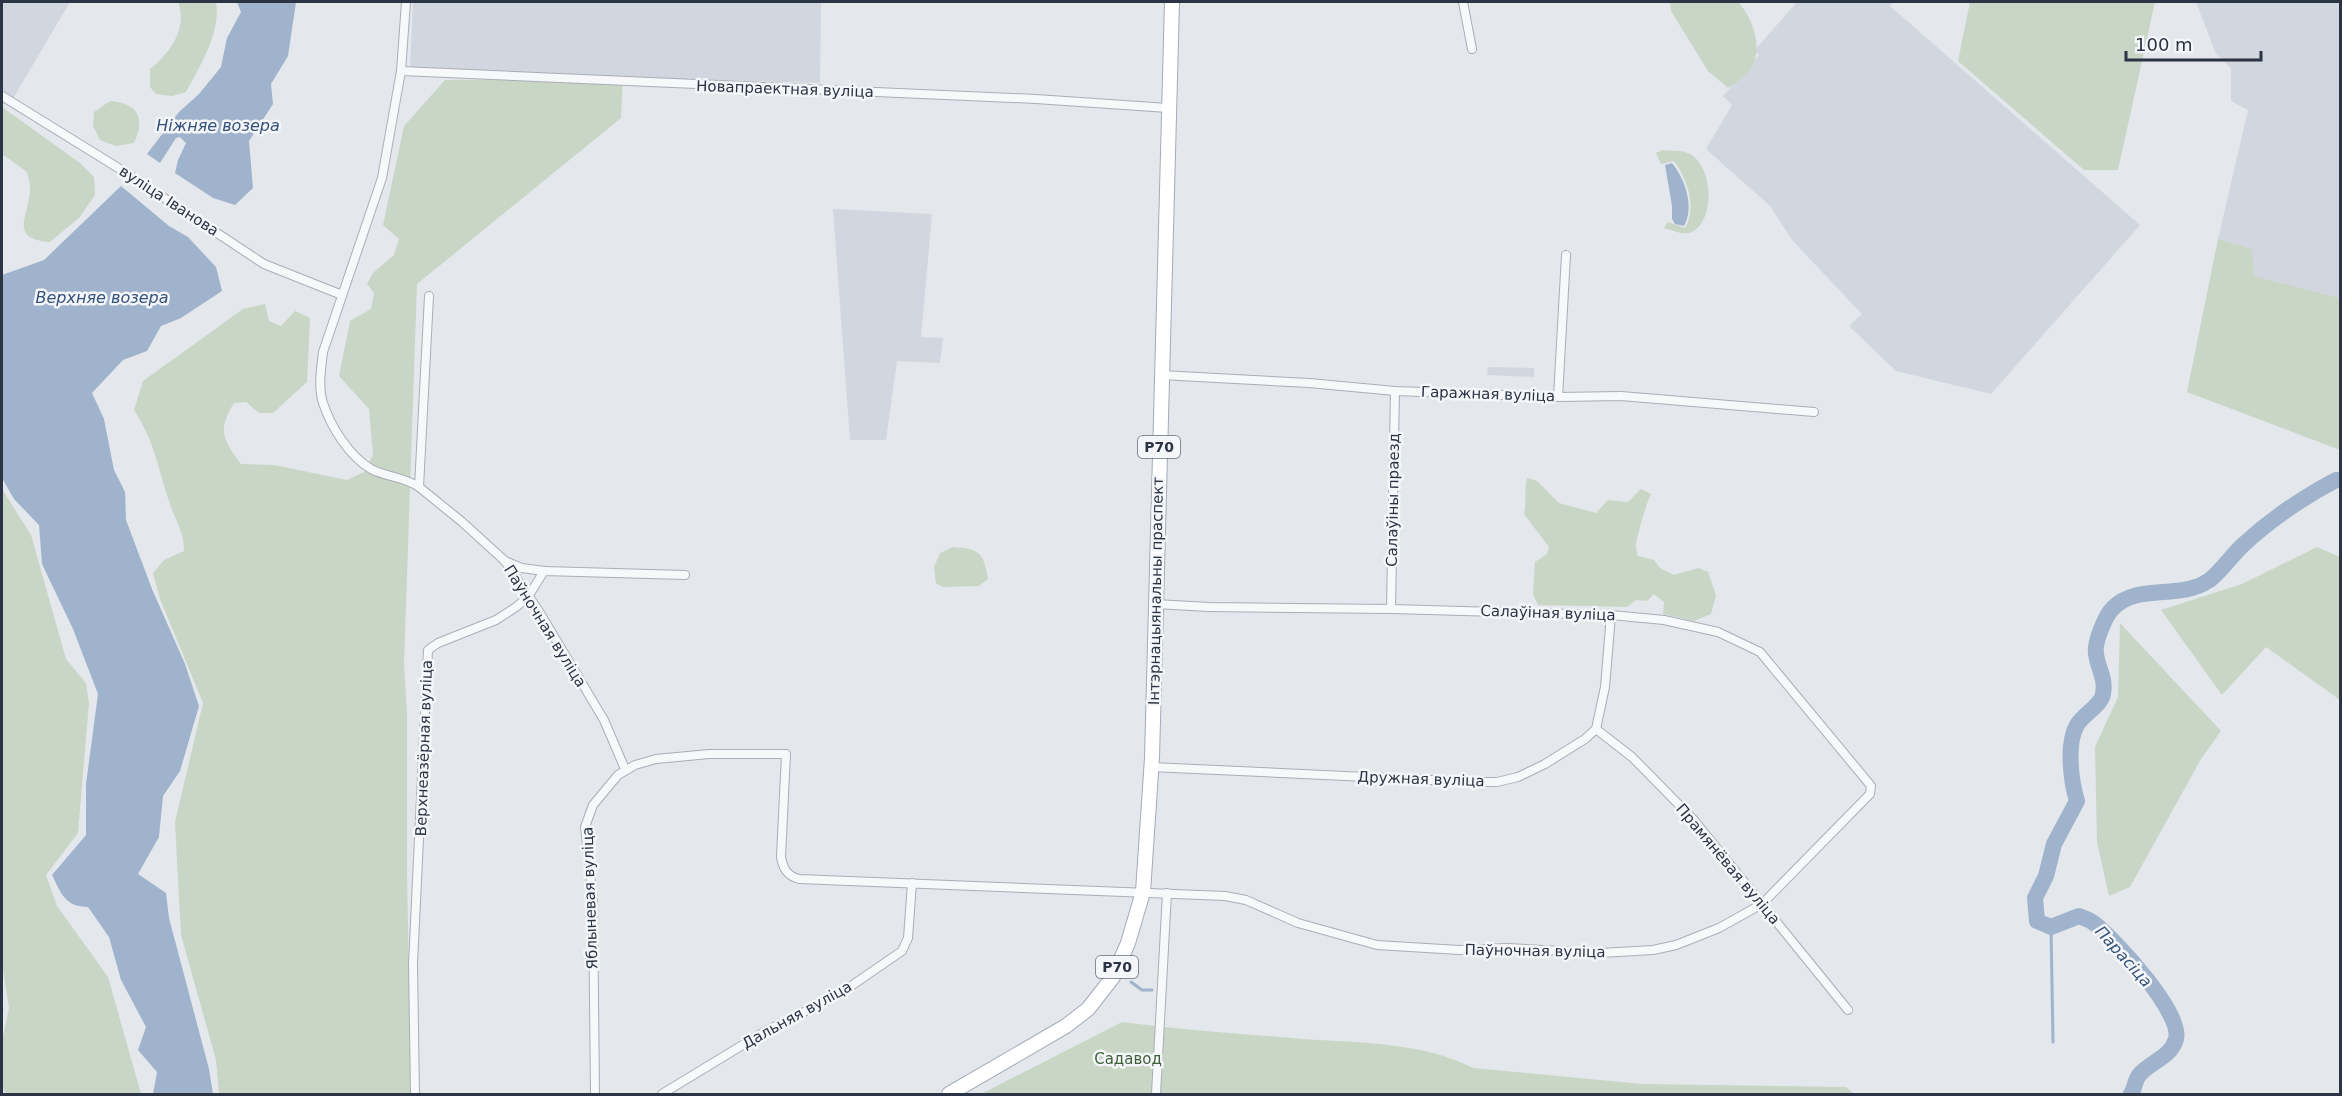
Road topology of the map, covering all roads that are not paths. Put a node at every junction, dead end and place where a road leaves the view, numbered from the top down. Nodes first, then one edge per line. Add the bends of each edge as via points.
1 (406, 2) edge
2 (1172, 2) edge
3 (1463, 2) edge
4 (1473, 49) dead end
5 (401, 71) junction
6 (2, 96) edge
7 (1168, 108) junction
8 (1566, 255) dead end
9 (342, 295) junction
10 (429, 296) dead end
11 (1161, 375) junction
12 (1395, 391) junction
13 (1558, 397) junction
14 (1814, 412) dead end
15 (419, 487) junction
16 (505, 561) junction
17 (544, 571) junction
18 (685, 575) dead end
19 (528, 597) junction
20 (1155, 604) junction
21 (1390, 609) junction
22 (1611, 615) junction
23 (1596, 729) junction
24 (1151, 767) junction
25 (625, 769) junction
26 (1871, 786) joint
27 (912, 883) junction
28 (1143, 892) junction
29 (1167, 893) junction
30 (1762, 904) junction
31 (1848, 1010) dead end
32 (415, 1095) edge
33 (594, 1095) edge
34 (662, 1095) edge
35 (949, 1095) edge
36 (1156, 1095) edge

1 - 5 street, Паўночная вуліца
2 - 7 main road, Інтэрнацыянальны праспект / Р70
3 - 4 street
5 - 7 street, Новапраектная вуліца
5 - 9 street, Паўночная вуліца via 382,178
6 - 9 street, вуліца Іванова via 264,264
7 - 11 main road, Інтэрнацыянальны праспект / Р70
8 - 13 street
9 - 15 street, Паўночная вуліца via 323,352 323,402 348,448 371,469
10 - 15 street
11 - 12 street, Гаражная вуліца
11 - 20 main road, Інтэрнацыянальны праспект / Р70
12 - 13 street, Гаражная вуліца
12 - 21 street, Салаўіны праезд
13 - 14 street, Гаражная вуліца via 1621,396
15 - 16 street, Паўночная вуліца
16 - 17 street
16 - 19 street, Паўночная вуліца
17 - 18 street
17 - 19 street, Верхнеазёрная вуліца
19 - 25 street, Паўночная вуліца via 604,720
19 - 32 street, Верхнеазёрная вуліца via 496,620 428,650 413,964
20 - 21 street, Салаўіная вуліца
20 - 24 main road, Інтэрнацыянальны праспект / Р70
21 - 22 street, Салаўіная вуліца
22 - 23 street via 1605,687
22 - 26 street, Салаўіная вуліца via 1664,620 1718,632 1760,652
23 - 24 street, Дружная вуліца via 1545,764 1497,782
23 - 30 street, Прамянёвая вуліца via 1632,757 1693,819
24 - 28 main road, Інтэрнацыянальны праспект / Р70
25 - 27 street via 677,756 786,754 780,852 789,875 799,879
25 - 33 street, Яблыневая вуліца via 593,805 585,827 592,901
26 - 30 street, Паўночная вуліца via 1870,794 1850,816
27 - 28 street
27 - 34 street, Дальняя вуліца via 908,938 902,951 838,995 764,1032
28 - 29 street, Паўночная вуліца
28 - 35 main road, Р70 via 1117,969 1088,1009
29 - 30 street, Паўночная вуліца via 1246,900 1298,923 1377,945 1601,953 1676,945 1719,928
29 - 36 street
30 - 31 street, Прамянёвая вуліца

